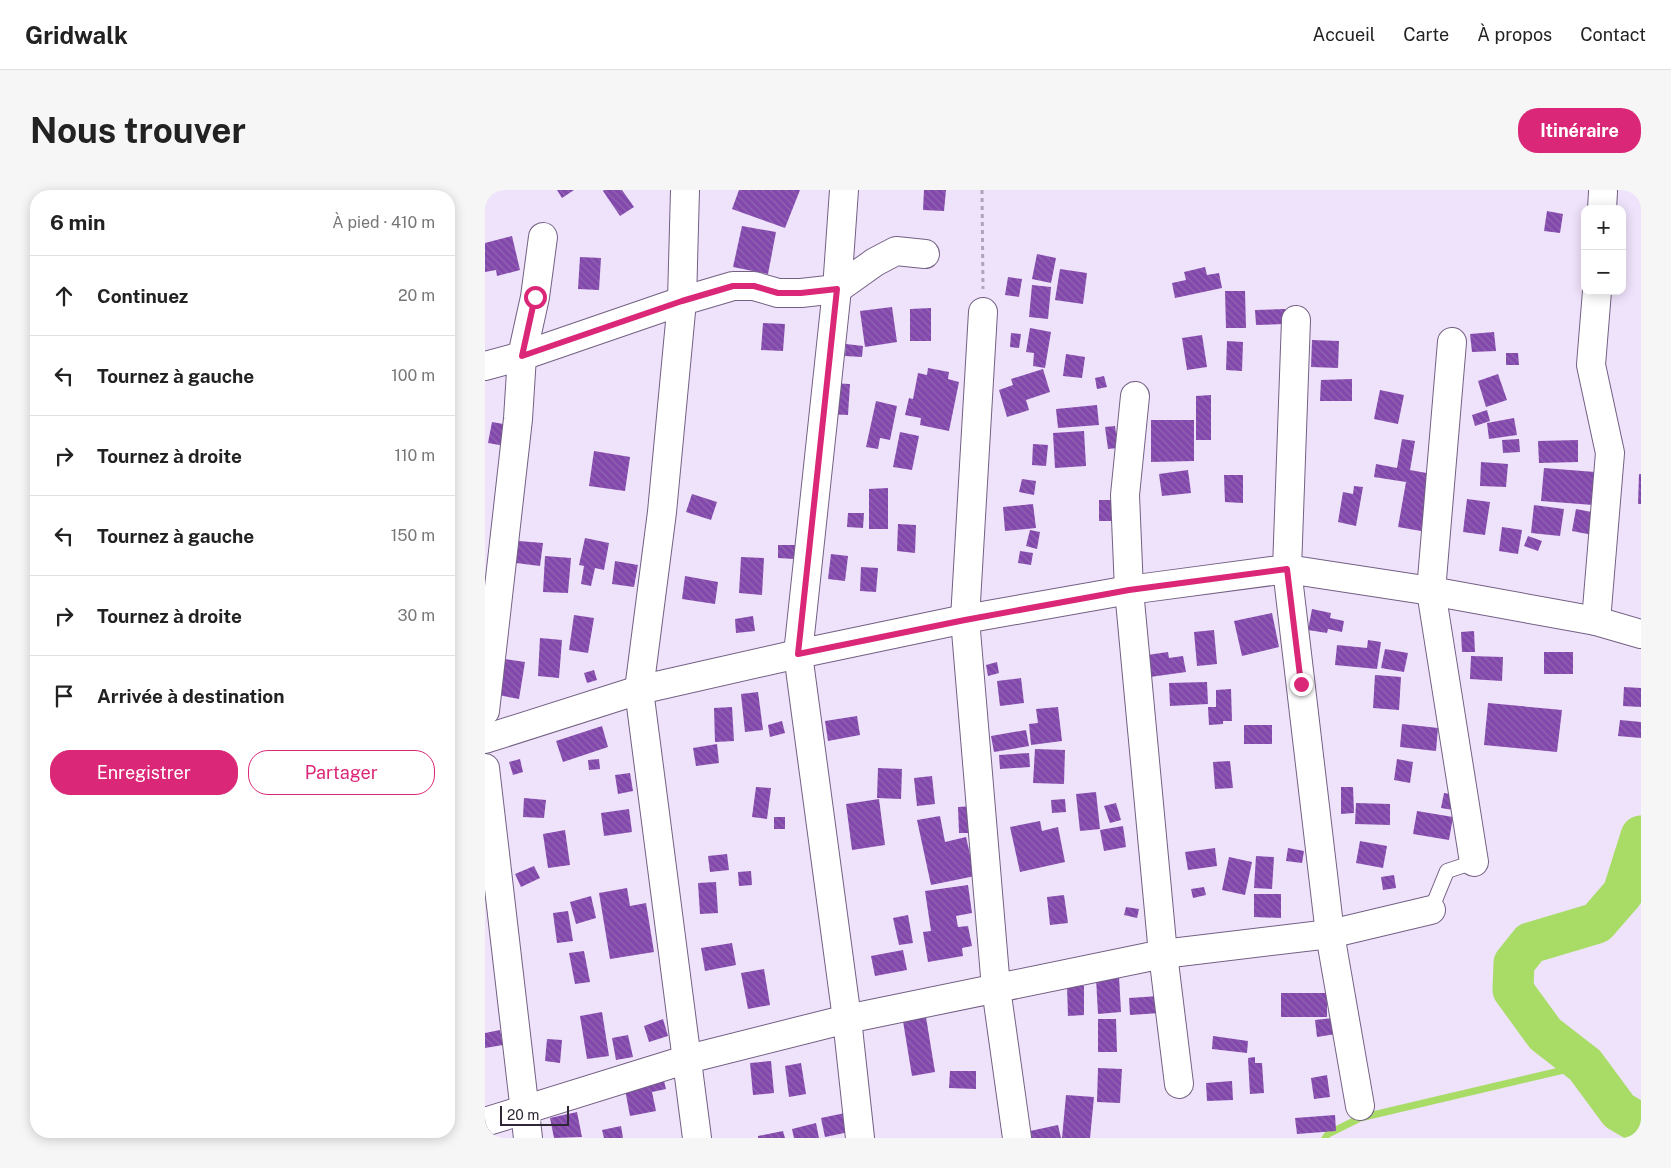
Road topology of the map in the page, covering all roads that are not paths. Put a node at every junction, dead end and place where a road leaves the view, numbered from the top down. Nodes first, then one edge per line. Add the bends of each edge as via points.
1 (685, 190) edge
2 (844, 190) edge
3 (543, 237) dead end
4 (925, 254) dead end
5 (837, 289) junction
6 (1597, 295) edge
7 (682, 301) junction
8 (983, 312) road end
9 (1296, 320) dead end
10 (1452, 342) dead end
11 (522, 356) junction
12 (485, 366) edge
13 (1135, 396) dead end
14 (1287, 569) junction
15 (1129, 590) junction
16 (1431, 590) junction
17 (965, 620) junction
18 (1596, 621) junction
19 (1641, 634) edge
20 (798, 654) junction
21 (639, 690) junction
22 (485, 711) edge
23 (485, 739) edge
24 (485, 768) edge
25 (1474, 862) joint
26 (1431, 910) joint
27 (1330, 934) junction
28 (1163, 954) junction
29 (996, 988) junction
30 (847, 1019) junction
31 (687, 1059) junction
32 (1179, 1084) dead end
33 (1360, 1106) dead end
34 (525, 1110) junction
35 (485, 1122) edge
36 (529, 1138) edge
37 (697, 1138) edge
38 (860, 1138) edge
39 (1017, 1138) edge

1 - 7 street
2 - 5 street
3 - 11 street via 535,297
4 - 5 street via 896,251
5 - 7 street via 778,293 754,286 733,286
5 - 20 street
6 - 18 street via 1591,364 1610,453
7 - 11 street
7 - 21 street via 662,512
8 - 17 street
9 - 14 street
10 - 16 street
11 - 12 street
11 - 22 street via 518,419
13 - 15 street via 1125,495
14 - 15 street
14 - 16 street
14 - 27 street
15 - 17 street
15 - 28 street
16 - 18 street
16 - 25 street
17 - 20 street
17 - 29 street
18 - 19 street
20 - 21 street
20 - 30 street
21 - 23 street
21 - 31 street
24 - 34 street
25 - 26 lane via 1447,871
26 - 27 street
27 - 28 street
27 - 33 street
28 - 29 street
28 - 32 street
29 - 30 street
29 - 39 street
30 - 31 street
30 - 38 street
31 - 34 street
31 - 37 street
34 - 35 street
34 - 36 street

